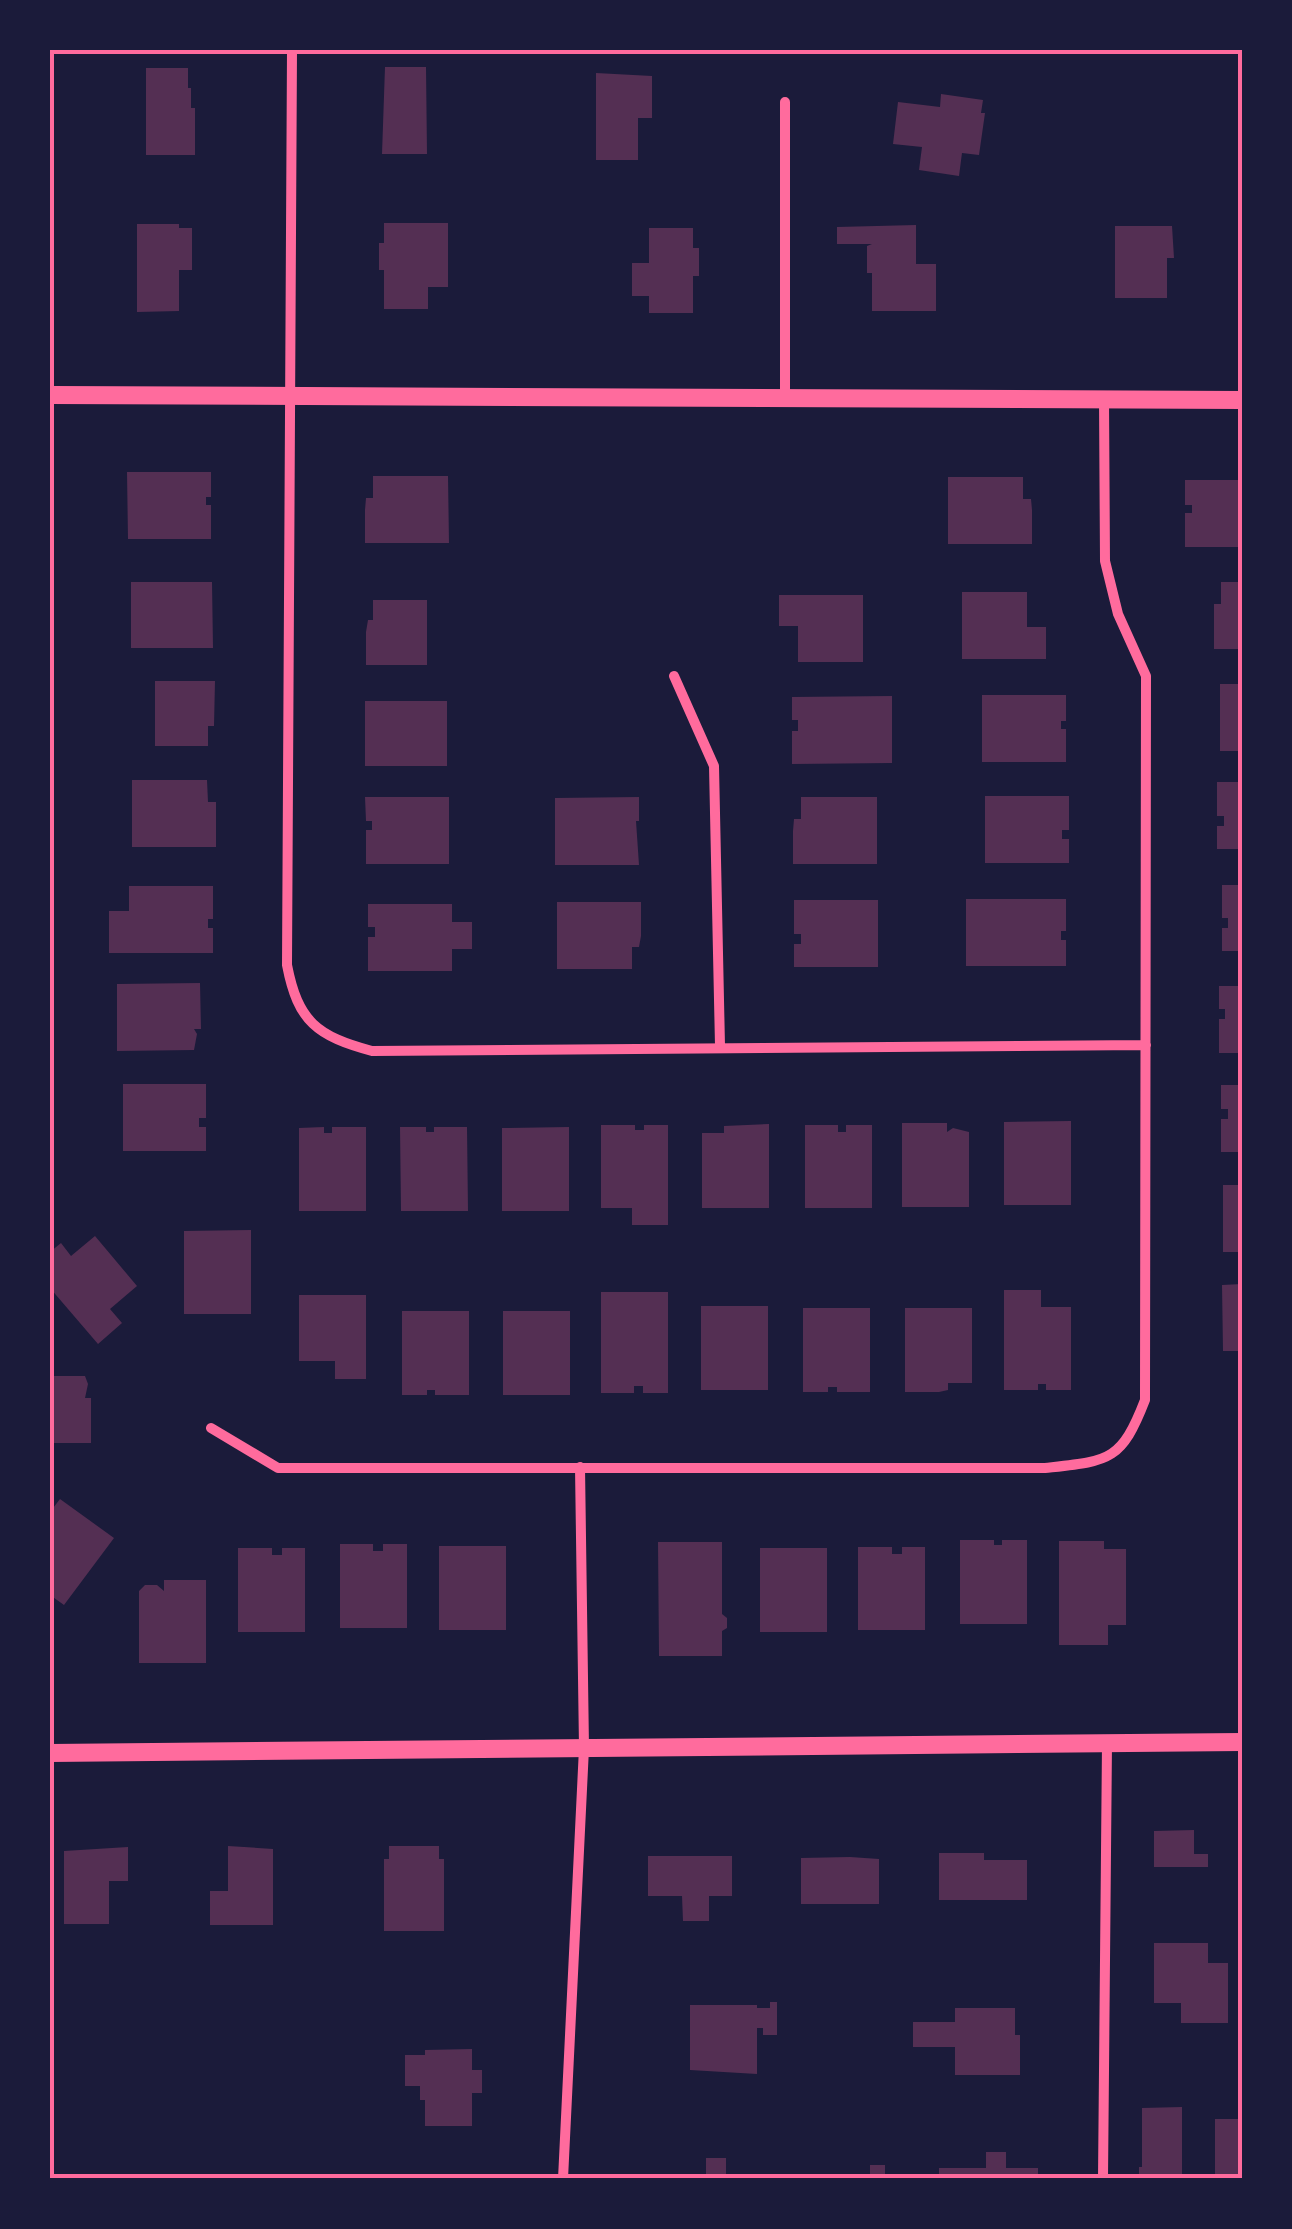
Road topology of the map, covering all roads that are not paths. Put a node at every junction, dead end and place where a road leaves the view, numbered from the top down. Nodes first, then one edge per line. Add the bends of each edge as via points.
1 (292, 50) edge
2 (785, 102) dead end
3 (50, 395) edge
4 (291, 396) junction
5 (785, 396) junction
6 (1104, 399) junction
7 (1242, 400) edge
8 (674, 676) dead end
9 (1146, 1045) junction
10 (720, 1046) junction
11 (211, 1428) dead end
12 (580, 1467) junction
13 (1242, 1742) edge
14 (1107, 1743) junction
15 (584, 1748) junction
16 (50, 1753) edge
17 (563, 2179) edge
18 (1103, 2179) edge

1 - 4 street
2 - 5 street
3 - 4 street
4 - 5 street
4 - 10 street via 287,965 294,1000 340,1042 372,1051
5 - 6 street
6 - 7 street
6 - 9 street via 1105,561 1118,614 1146,676
8 - 10 street via 714,766
9 - 10 street
9 - 12 street via 1145,1400 1119,1451 1044,1468
11 - 12 street via 278,1468
12 - 15 street
13 - 14 street
14 - 15 street
14 - 18 street
15 - 16 street
15 - 17 street

